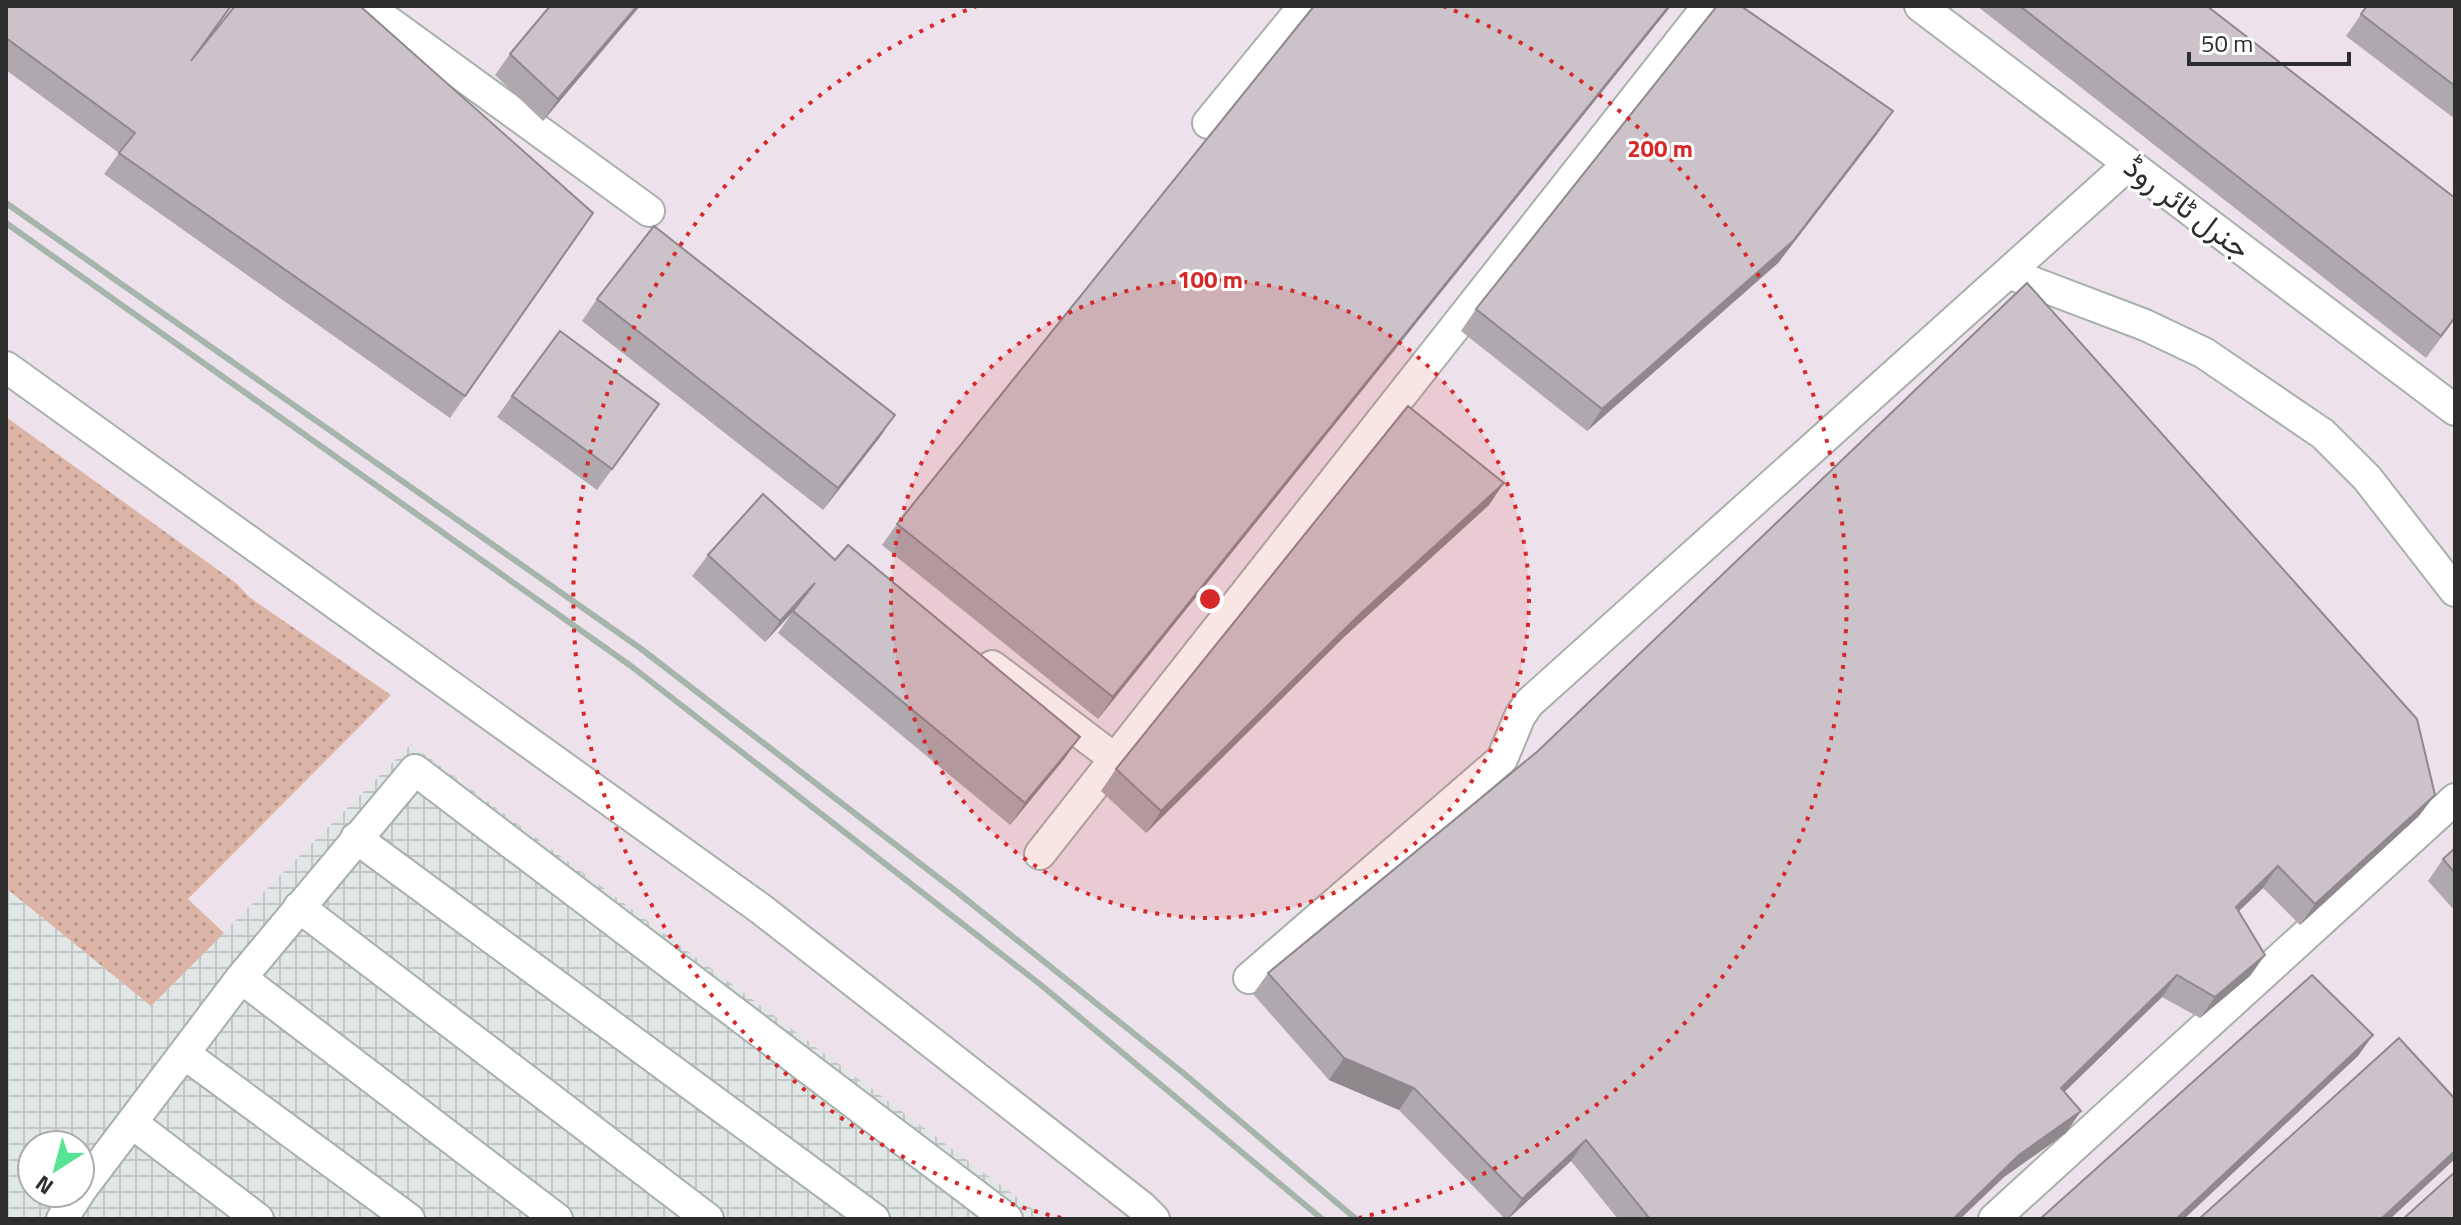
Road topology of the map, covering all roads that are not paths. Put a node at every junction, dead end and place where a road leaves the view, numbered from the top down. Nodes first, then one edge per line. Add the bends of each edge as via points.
1 (367, 6) edge
2 (1304, 6) edge
3 (1708, 6) edge
4 (1920, 6) edge
5 (1208, 123) dead end
6 (2129, 164) junction
7 (649, 211) dead end
8 (2008, 273) junction
9 (6, 367) edge
10 (2455, 410) edge
11 (2455, 591) edge
12 (968, 648) edge
13 (1115, 759) junction
14 (2455, 799) edge
15 (356, 838) junction
16 (1040, 854) dead end
17 (299, 907) junction
18 (241, 978) junction
19 (1249, 978) dead end
20 (186, 1055) junction
21 (132, 1123) junction
22 (96, 1177) edge
23 (258, 1219) edge
24 (409, 1219) edge
25 (557, 1219) edge
26 (708, 1219) edge
27 (874, 1219) edge
28 (1007, 1219) edge
29 (1154, 1219) edge
30 (1994, 1219) edge

1 - 7 street
2 - 5 street
3 - 13 street
4 - 6 street, جنرل ٹائر روڈ
6 - 8 street
6 - 10 street, جنرل ٹائر روڈ
8 - 11 street via 2204,353 2323,434 2367,478
8 - 19 street via 1529,703 1502,759 1486,774
9 - 29 street via 761,909
12 - 13 street
13 - 16 street
14 - 30 street
15 - 17 street
15 - 27 street
15 - 28 street via 415,770
17 - 18 street
17 - 26 street
18 - 20 street
18 - 25 street
20 - 21 street
20 - 24 street
21 - 22 street
21 - 23 street

